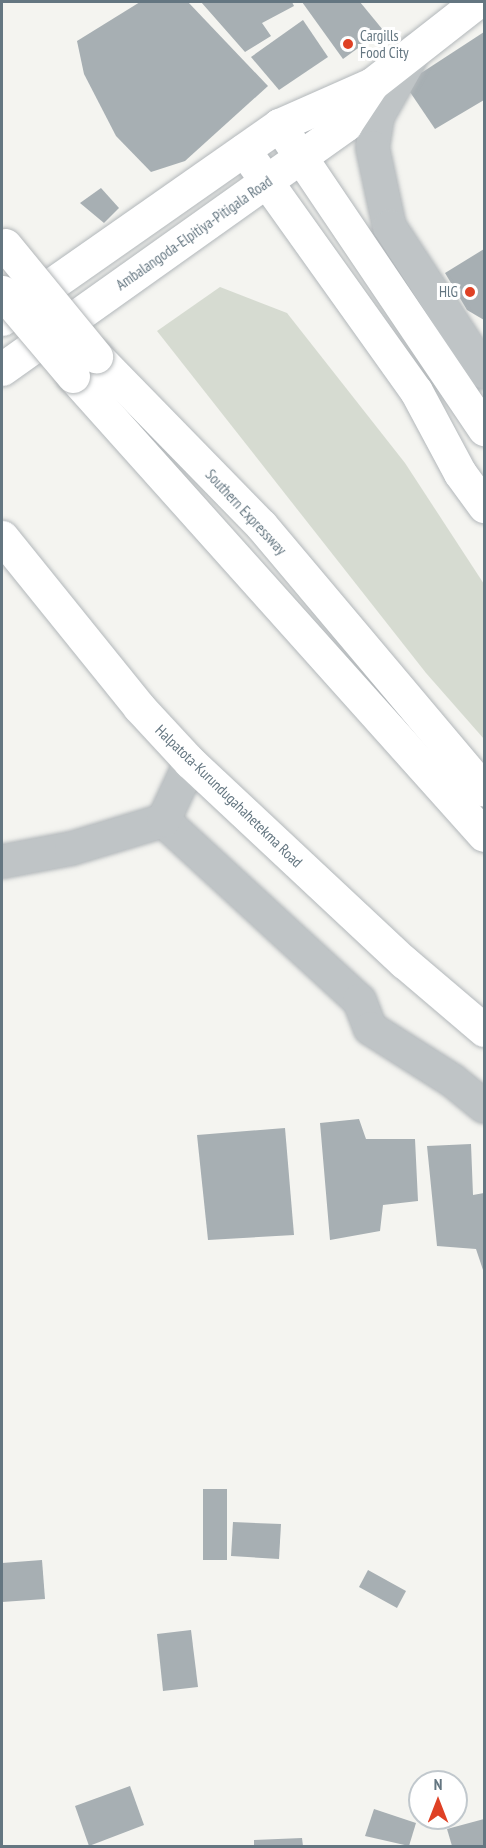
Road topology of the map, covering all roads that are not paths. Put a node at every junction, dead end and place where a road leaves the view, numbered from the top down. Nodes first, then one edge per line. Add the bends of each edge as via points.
1 (470, 4) edge
2 (416, 49) junction
3 (372, 84) junction
4 (279, 125) junction
5 (244, 150) junction
6 (302, 157) junction
7 (266, 182) junction
8 (3, 243) edge
9 (2, 292) edge
10 (2, 319) edge
11 (84, 366) junction
12 (2, 369) edge
13 (484, 372) edge
14 (484, 429) edge
15 (484, 506) edge
16 (2, 537) edge
17 (190, 762) junction
18 (484, 790) edge
19 (163, 820) junction
20 (484, 835) edge
21 (2, 861) edge
22 (484, 1030) edge
23 (484, 1106) edge

1 - 2 main road, Ambalangoda-Elpitiya-Pitigala Road
2 - 3 main road, Ambalangoda-Elpitiya-Pitigala Road
2 - 13 street via 377,116 372,147 389,226
3 - 4 main road, Ambalangoda-Elpitiya-Pitigala Road
3 - 6 main road, Ambalangoda-Elpitiya-Pitigala Road via 345,125
4 - 5 main road, Ambalangoda-Elpitiya-Pitigala Road
4 - 6 main road
5 - 7 main road
5 - 10 main road, Ambalangoda-Elpitiya-Pitigala Road
6 - 7 main road, Ambalangoda-Elpitiya-Pitigala Road
6 - 14 main road
7 - 12 main road, Ambalangoda-Elpitiya-Pitigala Road
7 - 15 main road via 416,391 460,473
8 - 11 main road, Southern Expressway, bridge
9 - 11 main road, Southern Expressway, bridge
11 - 18 main road, Southern Expressway via 261,525
11 - 20 main road, Southern Expressway
16 - 17 main road, Halpatota-Kurundugahahetekma Road via 139,707
17 - 19 street
17 - 22 main road, Halpatota-Kurundugahahetekma Road via 404,962
19 - 21 street via 71,848
19 - 23 street via 359,1000 370,1028 452,1080

